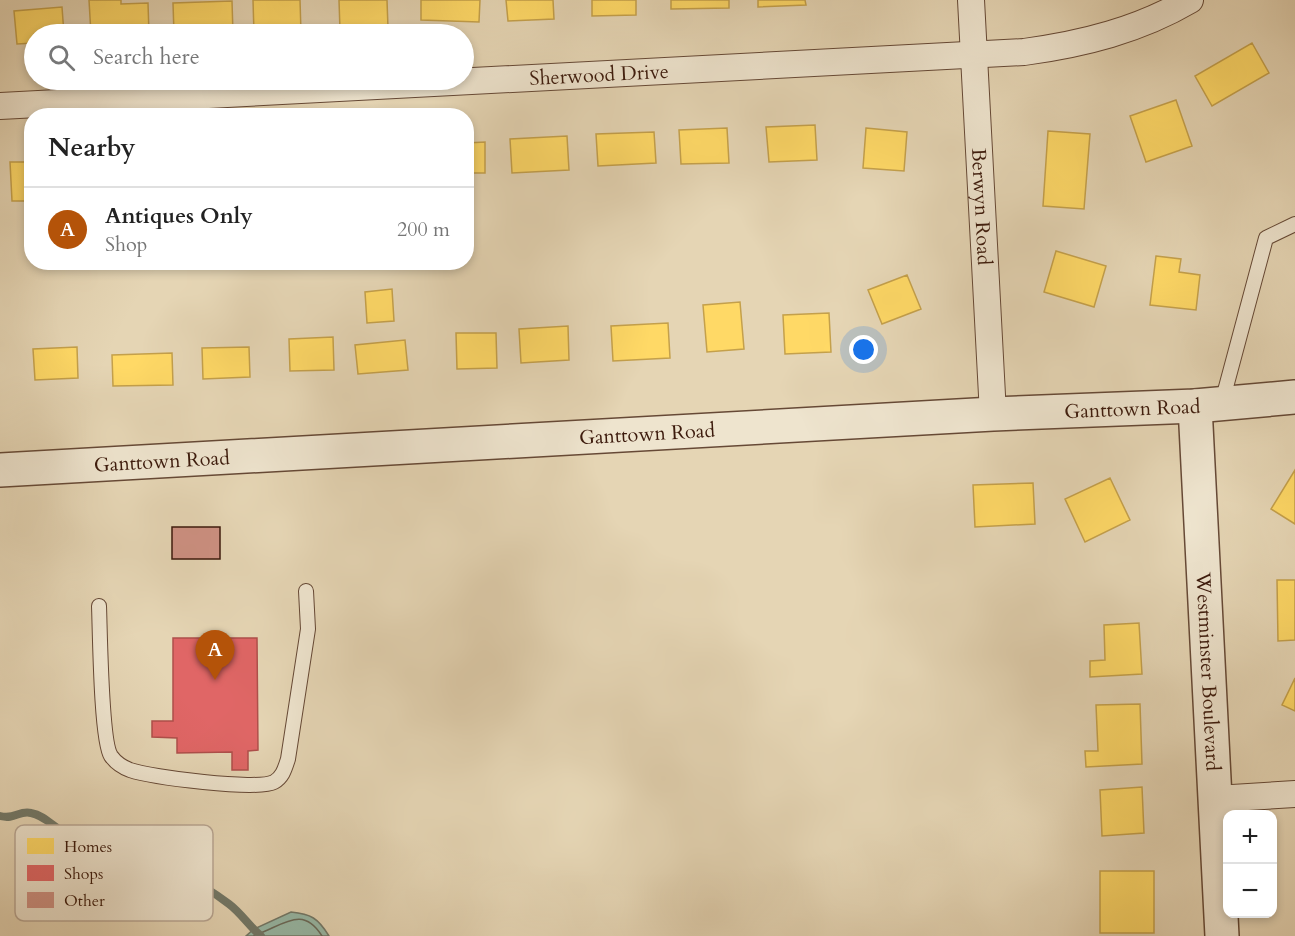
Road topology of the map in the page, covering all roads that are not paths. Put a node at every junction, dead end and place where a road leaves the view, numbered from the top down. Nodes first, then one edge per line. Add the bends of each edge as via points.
1 (971, 0) edge
2 (1190, 0) edge
3 (973, 55) junction
4 (474, 81) edge
5 (305, 90) edge
6 (0, 106) edge
7 (1294, 222) edge
8 (1295, 397) edge
9 (1208, 405) junction
10 (993, 414) junction
11 (0, 470) edge
12 (306, 591) dead end
13 (99, 606) dead end
14 (1295, 794) edge
15 (1216, 799) junction
16 (1222, 936) edge

1 - 3 street, Berwyn Road
2 - 3 street, Sherwood Drive via 1146,22 1072,45
3 - 4 street, Sherwood Drive
3 - 10 street, Berwyn Road
5 - 6 street, Sherwood Drive
7 - 9 lane via 1266,238
8 - 9 street, Ganttown Road
9 - 10 street, Ganttown Road
9 - 15 street, Westminster Boulevard
10 - 11 street, Ganttown Road
12 - 13 lane via 308,629 288,759 281,777 257,786 131,770 110,755 105,732
14 - 15 street
15 - 16 street, Westminster Boulevard

